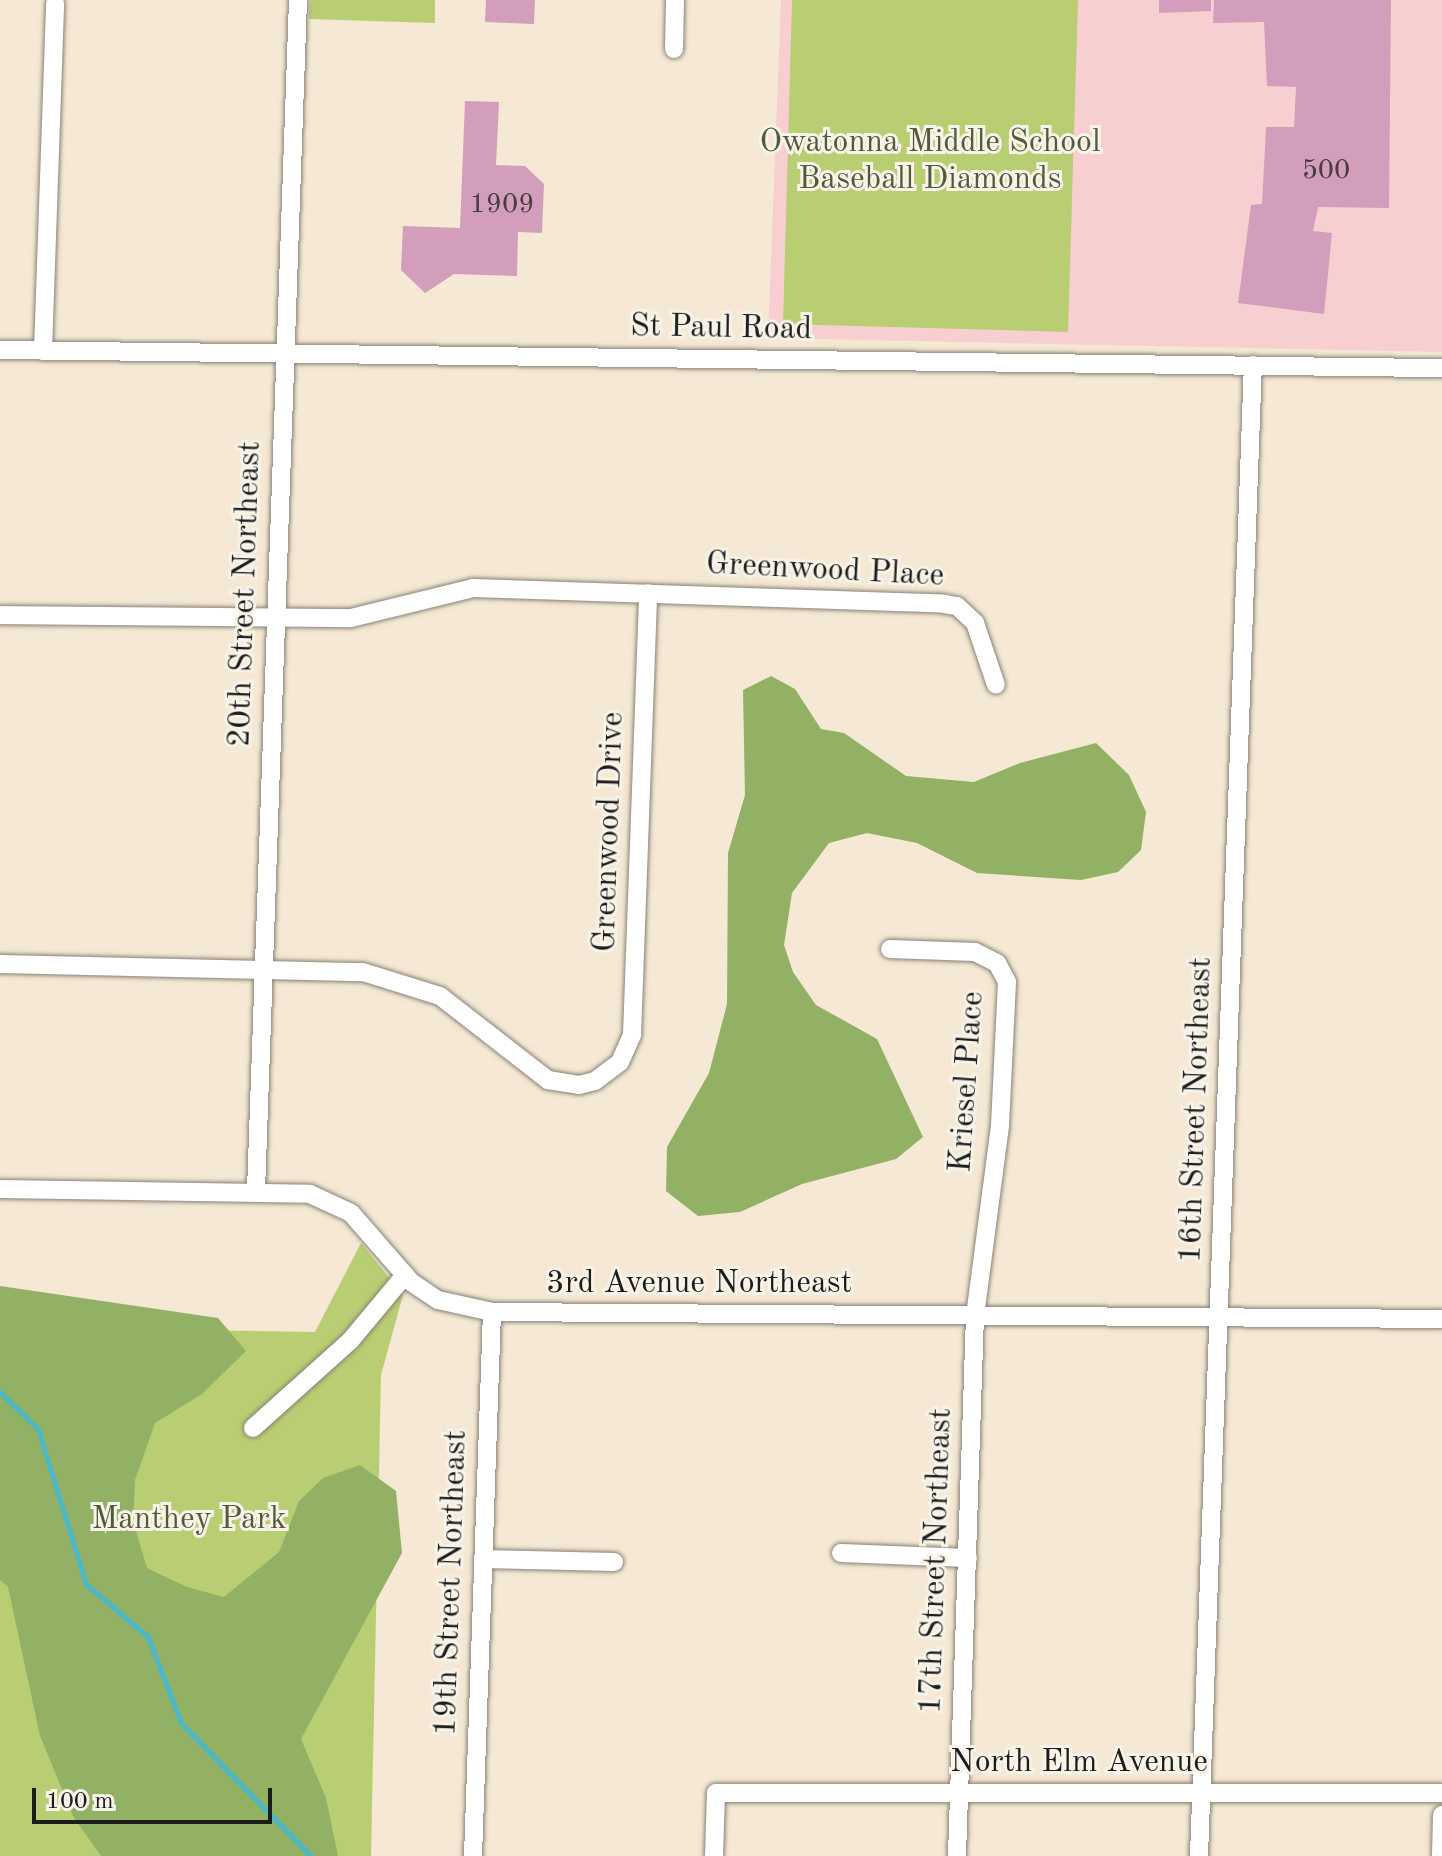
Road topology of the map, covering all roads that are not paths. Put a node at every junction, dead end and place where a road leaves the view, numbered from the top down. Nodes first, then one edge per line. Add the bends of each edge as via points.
1 (298, 0) edge
2 (675, 0) edge
3 (55, 3) dead end
4 (674, 49) dead end
5 (0, 350) edge
6 (43, 351) junction
7 (285, 354) junction
8 (1253, 365) junction
9 (1442, 368) edge
10 (648, 593) junction
11 (0, 615) edge
12 (276, 619) junction
13 (996, 685) dead end
14 (890, 949) dead end
15 (0, 964) edge
16 (263, 967) junction
17 (0, 1189) edge
18 (256, 1191) junction
19 (405, 1275) junction
20 (492, 1312) junction
21 (975, 1316) junction
22 (1220, 1318) junction
23 (1442, 1319) edge
24 (253, 1428) dead end
25 (841, 1553) dead end
26 (968, 1558) junction
27 (483, 1559) junction
28 (614, 1562) dead end
29 (959, 1793) junction
30 (1202, 1793) junction
31 (1442, 1793) edge
32 (1442, 1815) edge
33 (473, 1856) edge
34 (714, 1856) edge
35 (957, 1856) edge
36 (1199, 1856) edge
37 (1441, 1856) edge

1 - 7 street, 20th Street Northeast
2 - 4 street
3 - 6 street
5 - 6 street, St Paul Road
6 - 7 street, St Paul Road
7 - 8 street, St Paul Road
7 - 12 street, 20th Street Northeast
8 - 9 street, St Paul Road
8 - 22 street, 16th Street Northeast
10 - 12 street via 473,588 351,618
10 - 13 street, Greenwood Place via 957,606 975,623
10 - 16 street, Greenwood Drive via 632,1035 610,1073 579,1085 548,1080 465,1012 394,978
11 - 12 street
12 - 16 street, 20th Street Northeast
14 - 21 street, Kriesel Place via 987,955 1007,982 1000,1126
15 - 16 street, Greenwood Drive
16 - 18 street, 20th Street Northeast
17 - 18 street, 3rd Avenue Northeast
18 - 19 street, 3rd Avenue Northeast via 291,1191 332,1202 368,1229
19 - 20 street, 3rd Avenue Northeast via 438,1300
19 - 24 street via 350,1341
20 - 21 street, 3rd Avenue Northeast
20 - 27 street, 19th Street Northeast
21 - 22 street, 3rd Avenue Northeast
21 - 26 street, 17th Street Northeast
22 - 23 street, 3rd Avenue Northeast
22 - 30 street, 16th Street Northeast
25 - 26 street
26 - 29 street, 17th Street Northeast
27 - 28 street
27 - 33 street, 19th Street Northeast
29 - 30 street, North Elm Avenue
29 - 34 street, North Elm Avenue via 716,1793
29 - 35 street, 17th Street Northeast
30 - 31 street, North Elm Avenue
30 - 36 street, 16th Street Northeast
32 - 37 street

